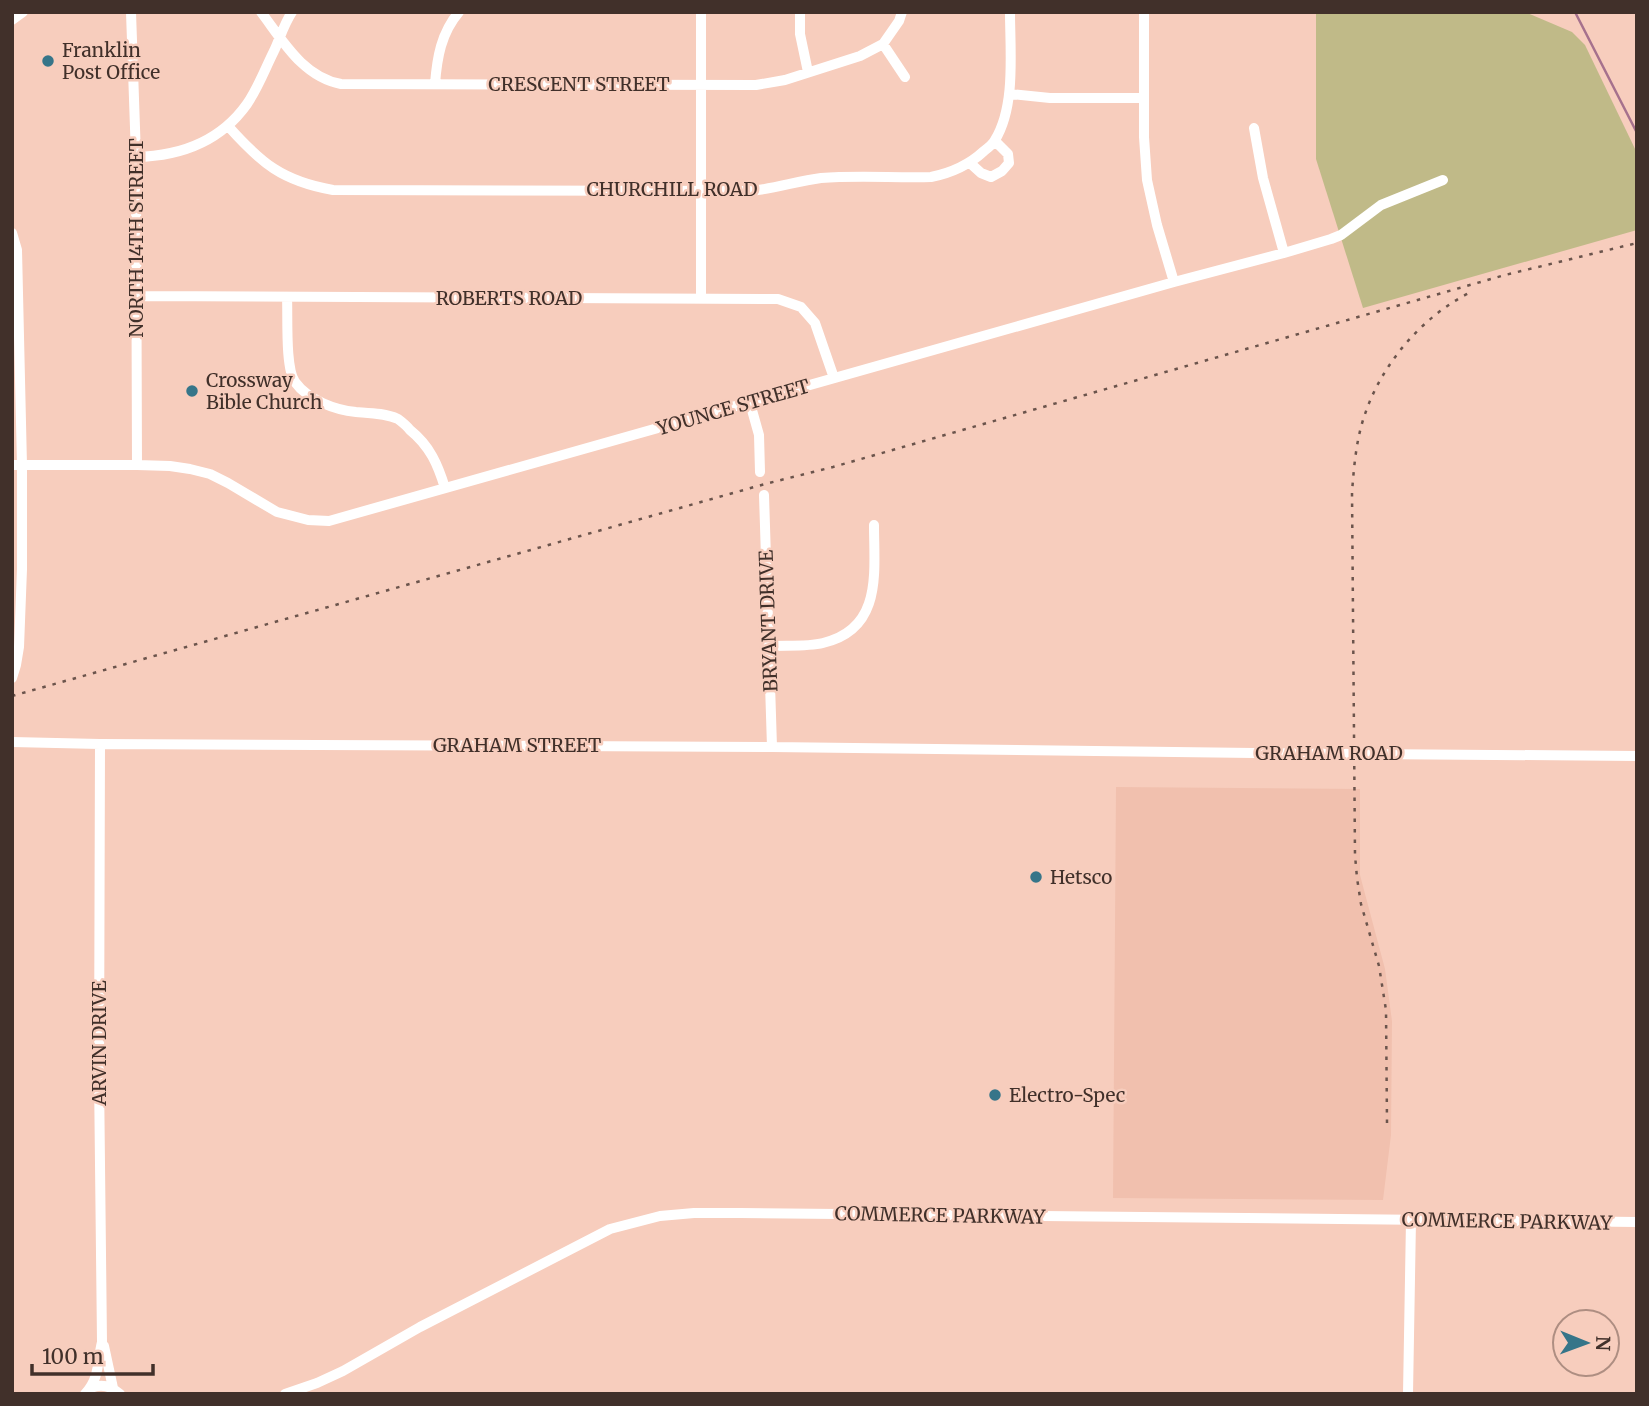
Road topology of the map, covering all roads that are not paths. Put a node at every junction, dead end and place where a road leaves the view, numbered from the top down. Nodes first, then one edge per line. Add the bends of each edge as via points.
1 (23, 12) edge
2 (131, 12) edge
3 (261, 12) edge
4 (292, 12) edge
5 (459, 12) edge
6 (701, 12) edge
7 (800, 12) edge
8 (902, 12) edge
9 (1010, 12) edge
10 (1144, 12) edge
11 (12, 20) edge
12 (280, 37) junction
13 (883, 44) junction
14 (808, 72) junction
15 (905, 77) dead end
16 (435, 84) junction
17 (702, 84) junction
18 (1010, 94) junction
19 (1144, 97) junction
20 (228, 125) junction
21 (1254, 128) dead end
22 (995, 141) junction
23 (136, 157) junction
24 (970, 163) junction
25 (1443, 180) dead end
26 (700, 190) junction
27 (12, 233) edge
28 (1284, 253) junction
29 (1174, 282) junction
30 (136, 296) junction
31 (287, 298) junction
32 (701, 299) junction
33 (834, 378) junction
34 (750, 402) junction
35 (17, 465) edge
36 (137, 465) junction
37 (760, 472) dead end
38 (445, 488) junction
39 (764, 495) dead end
40 (874, 525) dead end
41 (769, 646) junction
42 (12, 678) edge
43 (12, 742) edge
44 (100, 744) junction
45 (772, 747) junction
46 (1021, 750) joint
47 (1637, 756) edge
48 (1411, 1220) junction
49 (1637, 1222) edge
50 (102, 1342) junction
51 (88, 1391) edge
52 (119, 1392) edge
53 (285, 1394) edge
54 (1408, 1394) edge

1 - 11 street
2 - 23 street, NORTH 14TH STREET
3 - 12 street, CRESCENT STREET
4 - 12 street
5 - 16 street via 442,42
6 - 17 street
7 - 14 street
8 - 13 street
9 - 18 street, CHURCHILL ROAD
10 - 19 street
12 - 16 street, CRESCENT STREET via 310,71 331,82
12 - 20 street via 254,92
13 - 14 street, CRESCENT STREET
13 - 15 street
14 - 17 street, CRESCENT STREET via 756,85
16 - 17 street, CRESCENT STREET
17 - 26 street
18 - 19 street
18 - 22 street, CHURCHILL ROAD
19 - 29 street via 1147,180
20 - 23 street via 200,145 158,157
20 - 26 street, CHURCHILL ROAD via 252,153 280,174 333,190
21 - 28 street
22 - 24 street, CHURCHILL ROAD
22 - 24 street via 1008,154 1009,163 1002,171 991,177
23 - 30 street, NORTH 14TH STREET
24 - 26 street, CHURCHILL ROAD via 931,177 832,177 764,190
25 - 28 street, YOUNCE STREET via 1381,205 1341,234
26 - 32 street
27 - 35 street via 17,250
28 - 29 street, YOUNCE STREET
29 - 33 street, YOUNCE STREET
30 - 31 street, ROBERTS ROAD
30 - 36 street, NORTH 14TH STREET
31 - 32 street, ROBERTS ROAD
31 - 38 street via 290,368 295,382 324,404 398,419 430,450
32 - 33 street, ROBERTS ROAD via 778,299 801,307 819,331
33 - 34 street, YOUNCE STREET
34 - 37 street via 759,435
34 - 38 street, YOUNCE STREET
35 - 36 street, YOUNCE STREET
35 - 42 street via 21,605
36 - 38 street, YOUNCE STREET via 210,474 277,512 309,520 329,521
39 - 41 street, BRYANT DRIVE
40 - 41 street via 874,587 859,622 841,637 821,644
41 - 45 street, BRYANT DRIVE
43 - 44 street, GRAHAM STREET
44 - 45 street, GRAHAM STREET
44 - 50 street, ARVIN DRIVE
45 - 46 street, GRAHAM STREET
46 - 47 street, GRAHAM ROAD
48 - 49 street, COMMERCE PARKWAY
48 - 53 street, COMMERCE PARKWAY via 660,1216 610,1228 343,1371
48 - 54 street
50 - 51 street, ARVIN DRIVE via 99,1369
50 - 52 street, ARVIN DRIVE
51 - 52 street, ARVIN DRIVE via 102,1385

